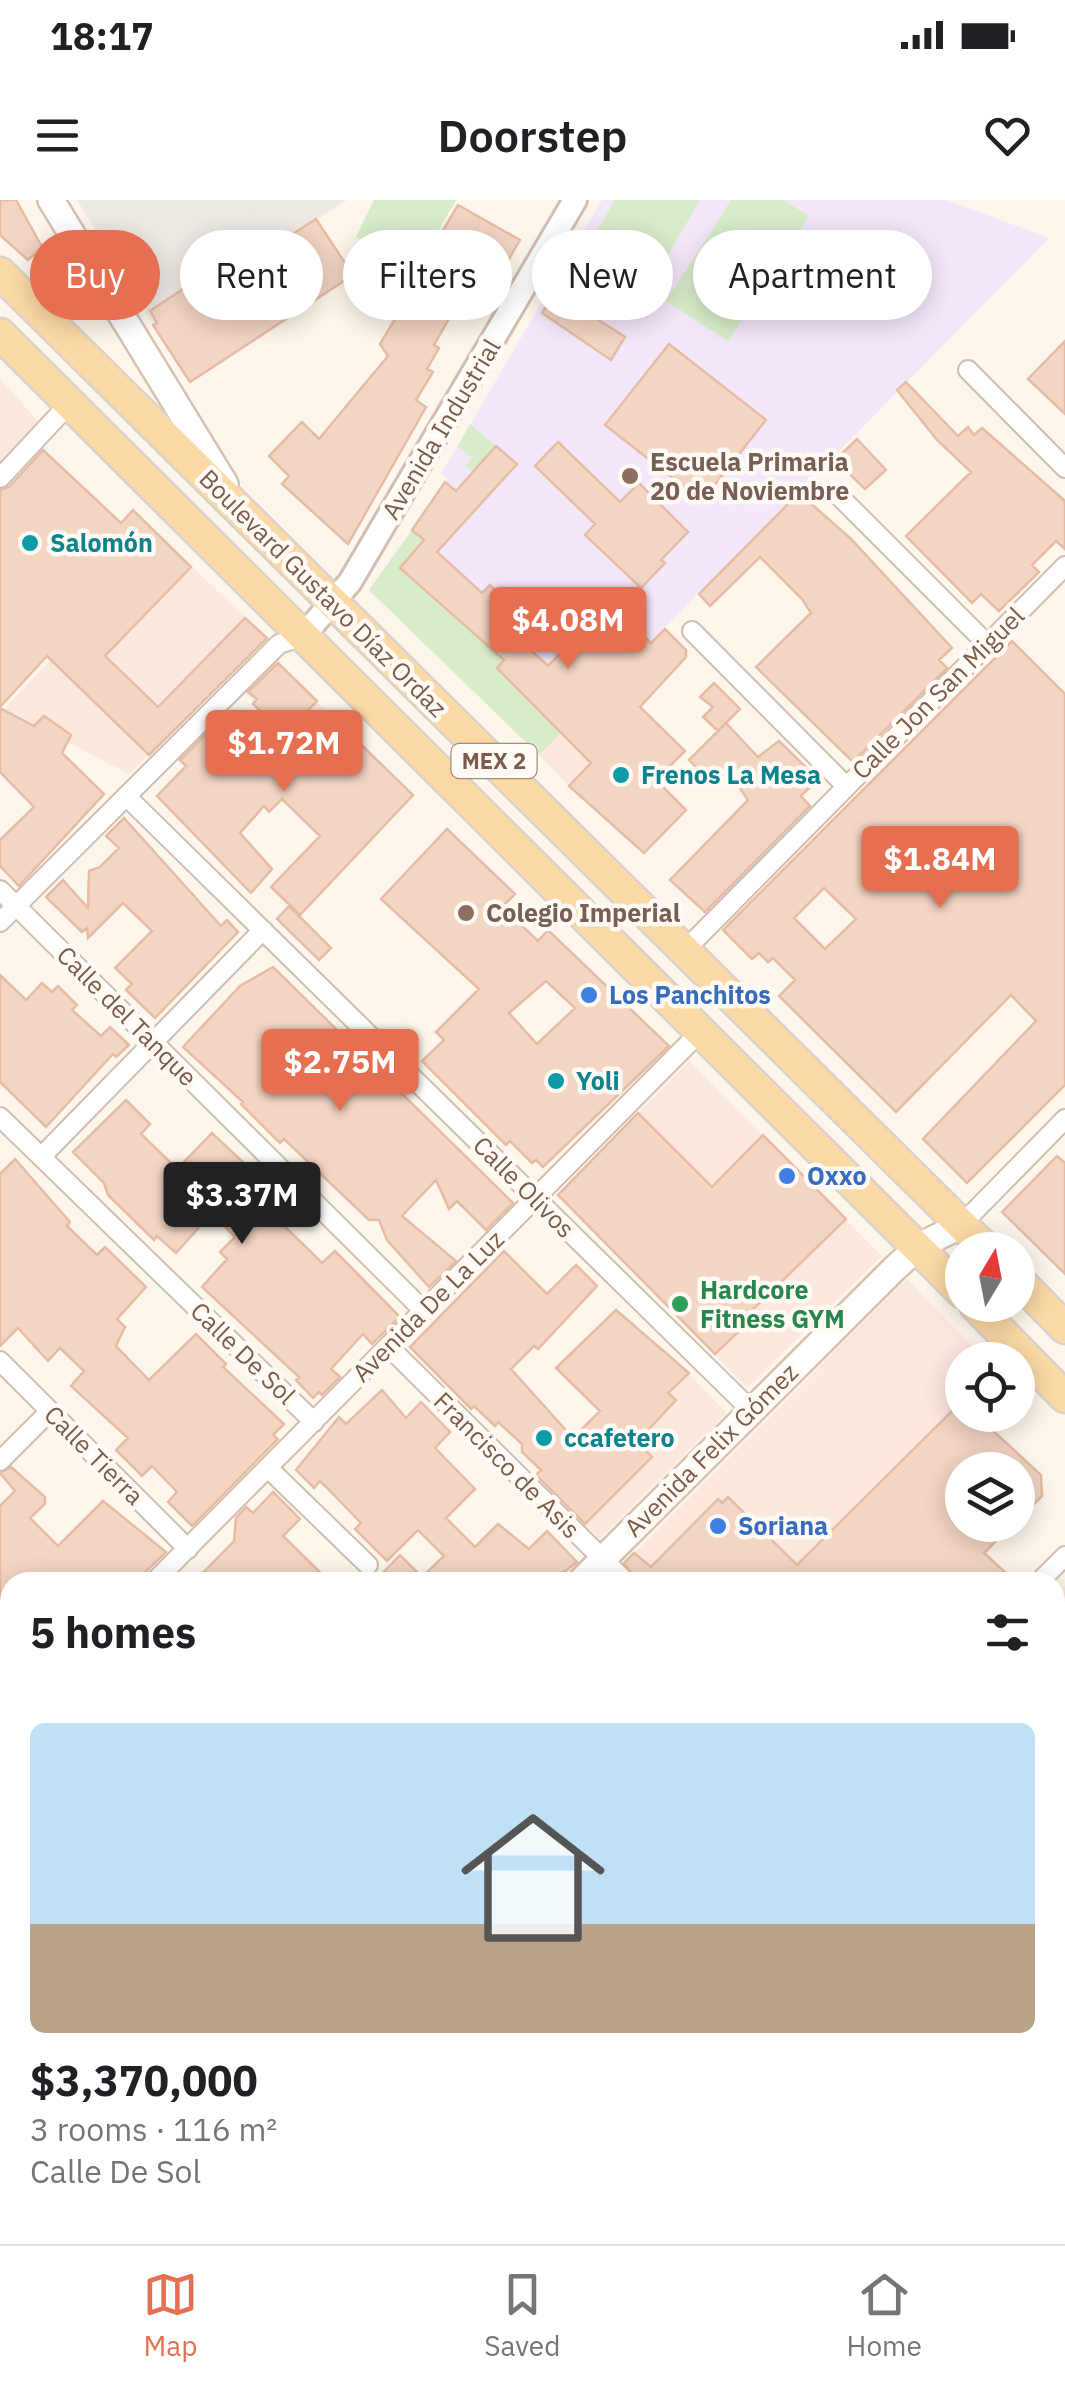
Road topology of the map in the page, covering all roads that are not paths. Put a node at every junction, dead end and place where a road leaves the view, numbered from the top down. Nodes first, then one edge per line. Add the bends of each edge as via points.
1 (52, 200) edge
2 (575, 200) edge
3 (0, 274) edge
4 (0, 334) edge
5 (968, 370) dead end
6 (69, 404) junction
7 (1065, 468) edge
8 (0, 478) edge
9 (837, 494) dead end
10 (246, 518) junction
11 (1065, 566) edge
12 (334, 604) junction
13 (692, 631) dead end
14 (304, 636) junction
15 (986, 644) junction
16 (846, 786) junction
17 (126, 796) junction
18 (0, 890) edge
19 (16, 906) junction
20 (0, 922) edge
21 (263, 930) junction
22 (686, 950) junction
23 (702, 1030) junction
24 (153, 1042) junction
25 (0, 1117) edge
26 (1065, 1120) edge
27 (41, 1157) junction
28 (536, 1198) junction
29 (962, 1224) junction
30 (970, 1232) edge
31 (918, 1247) junction
32 (945, 1275) edge
33 (1035, 1297) edge
34 (424, 1311) junction
35 (992, 1322) edge
36 (1065, 1328) edge
37 (389, 1346) junction
38 (0, 1362) edge
39 (1065, 1397) edge
40 (751, 1410) junction
41 (50, 1411) junction
42 (314, 1422) junction
43 (0, 1461) edge
44 (268, 1468) junction
45 (188, 1549) junction
46 (602, 1560) junction
47 (368, 1565) dead end
48 (164, 1572) edge
49 (590, 1572) edge
50 (615, 1572) edge

1 - 10 main road
2 - 12 street, Avenida Industrial
3 - 10 main road, Boulevard Gustavo Díaz Ordaz / MEX 2
4 - 6 main road, Boulevard Gustavo Díaz Ordaz / MEX 2
5 - 7 street
6 - 8 street
6 - 14 main road, Boulevard Gustavo Díaz Ordaz / MEX 2
9 - 15 street
10 - 12 main road, Boulevard Gustavo Díaz Ordaz / MEX 2
11 - 15 street, Calle Jon San Miguel
12 - 14 street, Avenida Industrial
12 - 22 main road, Boulevard Gustavo Díaz Ordaz / MEX 2
13 - 16 street
14 - 17 street via 279,644
14 - 23 main road, Boulevard Gustavo Díaz Ordaz / MEX 2
15 - 16 street, Calle Jon San Miguel
16 - 22 street, Calle Jon San Miguel
17 - 19 street
17 - 21 street, Calle Olivos
18 - 19 street, Calle del Tanque
19 - 20 street
19 - 24 street, Calle del Tanque
21 - 24 street
21 - 28 street, Calle Olivos
22 - 29 main road, Boulevard Gustavo Díaz Ordaz / MEX 2
23 - 28 street, Avenida De La Luz
23 - 31 main road, Boulevard Gustavo Díaz Ordaz / MEX 2
24 - 27 street
24 - 34 street, Calle del Tanque
25 - 27 street, Calle De Sol
26 - 29 street, Avenida Felix Gómez
27 - 42 street, Calle De Sol
28 - 34 street, Avenida De La Luz
28 - 40 street, Calle Olivos
29 - 30 main road, Boulevard Gustavo Díaz Ordaz / MEX 2
29 - 31 main road, Avenida Felix Gómez
31 - 32 main road, Boulevard Gustavo Díaz Ordaz / MEX 2
31 - 40 main road, Avenida Felix Gómez
33 - 36 main road
34 - 37 street, Avenida De La Luz
35 - 39 main road
37 - 42 street, Avenida De La Luz
37 - 46 street, Francisco de Asis
38 - 41 street, Calle Tierra
40 - 46 main road, Avenida Felix Gómez
41 - 43 street
41 - 45 street, Calle Tierra
42 - 44 street, Avenida De La Luz
44 - 45 street, Avenida De La Luz
44 - 47 street
45 - 48 street, Avenida De La Luz
46 - 49 main road, Avenida Felix Gómez
46 - 50 street, Francisco de Asis

